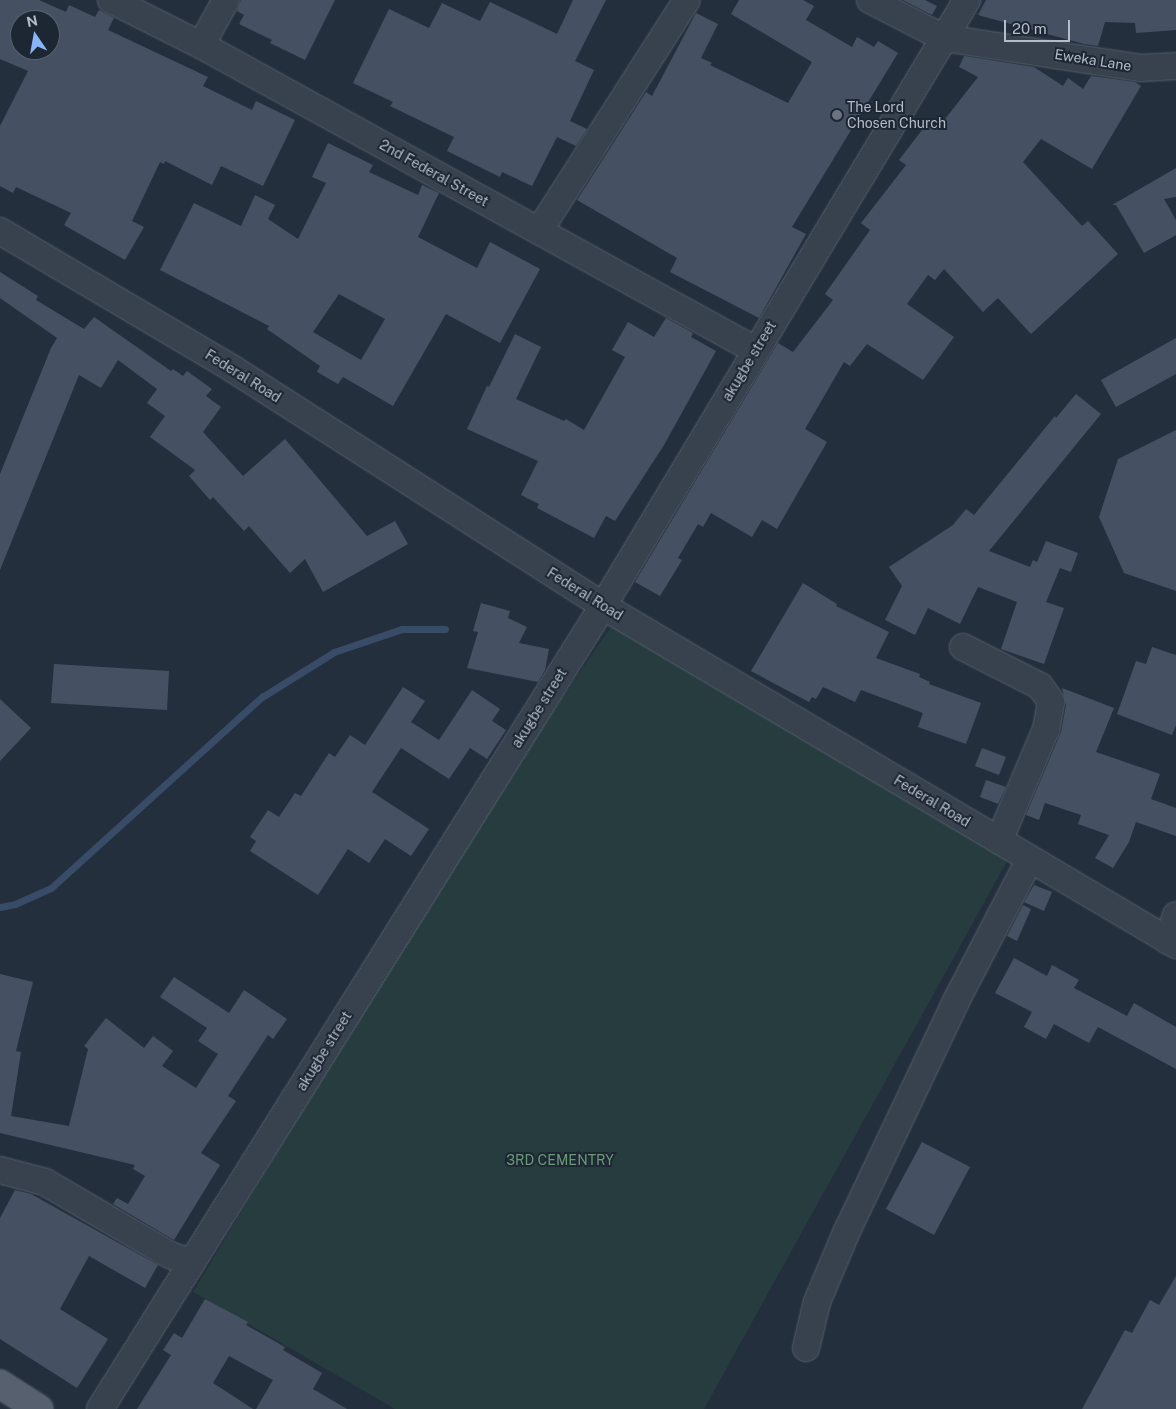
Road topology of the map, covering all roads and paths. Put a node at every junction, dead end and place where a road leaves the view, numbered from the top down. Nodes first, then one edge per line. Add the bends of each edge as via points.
1 (111, 0) edge
2 (226, 0) edge
3 (687, 0) edge
4 (870, 0) edge
5 (967, 0) edge
6 (944, 38) junction
7 (202, 45) junction
8 (1176, 66) edge
9 (0, 231) edge
10 (539, 231) junction
11 (755, 350) junction
12 (603, 606) junction
13 (963, 647) dead end
14 (999, 841) junction
15 (1030, 859) junction
16 (1176, 916) edge
17 (1172, 943) edge
18 (0, 1170) edge
19 (192, 1263) junction
20 (806, 1348) dead end
21 (0, 1384) edge
22 (39, 1409) edge
23 (100, 1409) edge

1 - 7 street, 2nd Federal Street
2 - 7 street
3 - 10 street
4 - 6 street, Eweka Lane
5 - 6 street, akugbe street
6 - 8 street, Eweka Lane via 1140,68
6 - 11 street, akugbe street
7 - 10 street, 2nd Federal Street
9 - 12 street, Federal Road via 233,369
10 - 11 street, 2nd Federal Street
11 - 12 street, akugbe street
12 - 14 street, Federal Road
12 - 19 street, akugbe street
13 - 14 street via 1040,686 1051,702 1046,730
14 - 15 street, Federal Road
15 - 17 street, Federal Road
15 - 20 street via 955,1003 846,1233 817,1302
16 - 17 street
18 - 19 street via 45,1182 170,1255
19 - 23 street, akugbe street
21 - 22 main road

